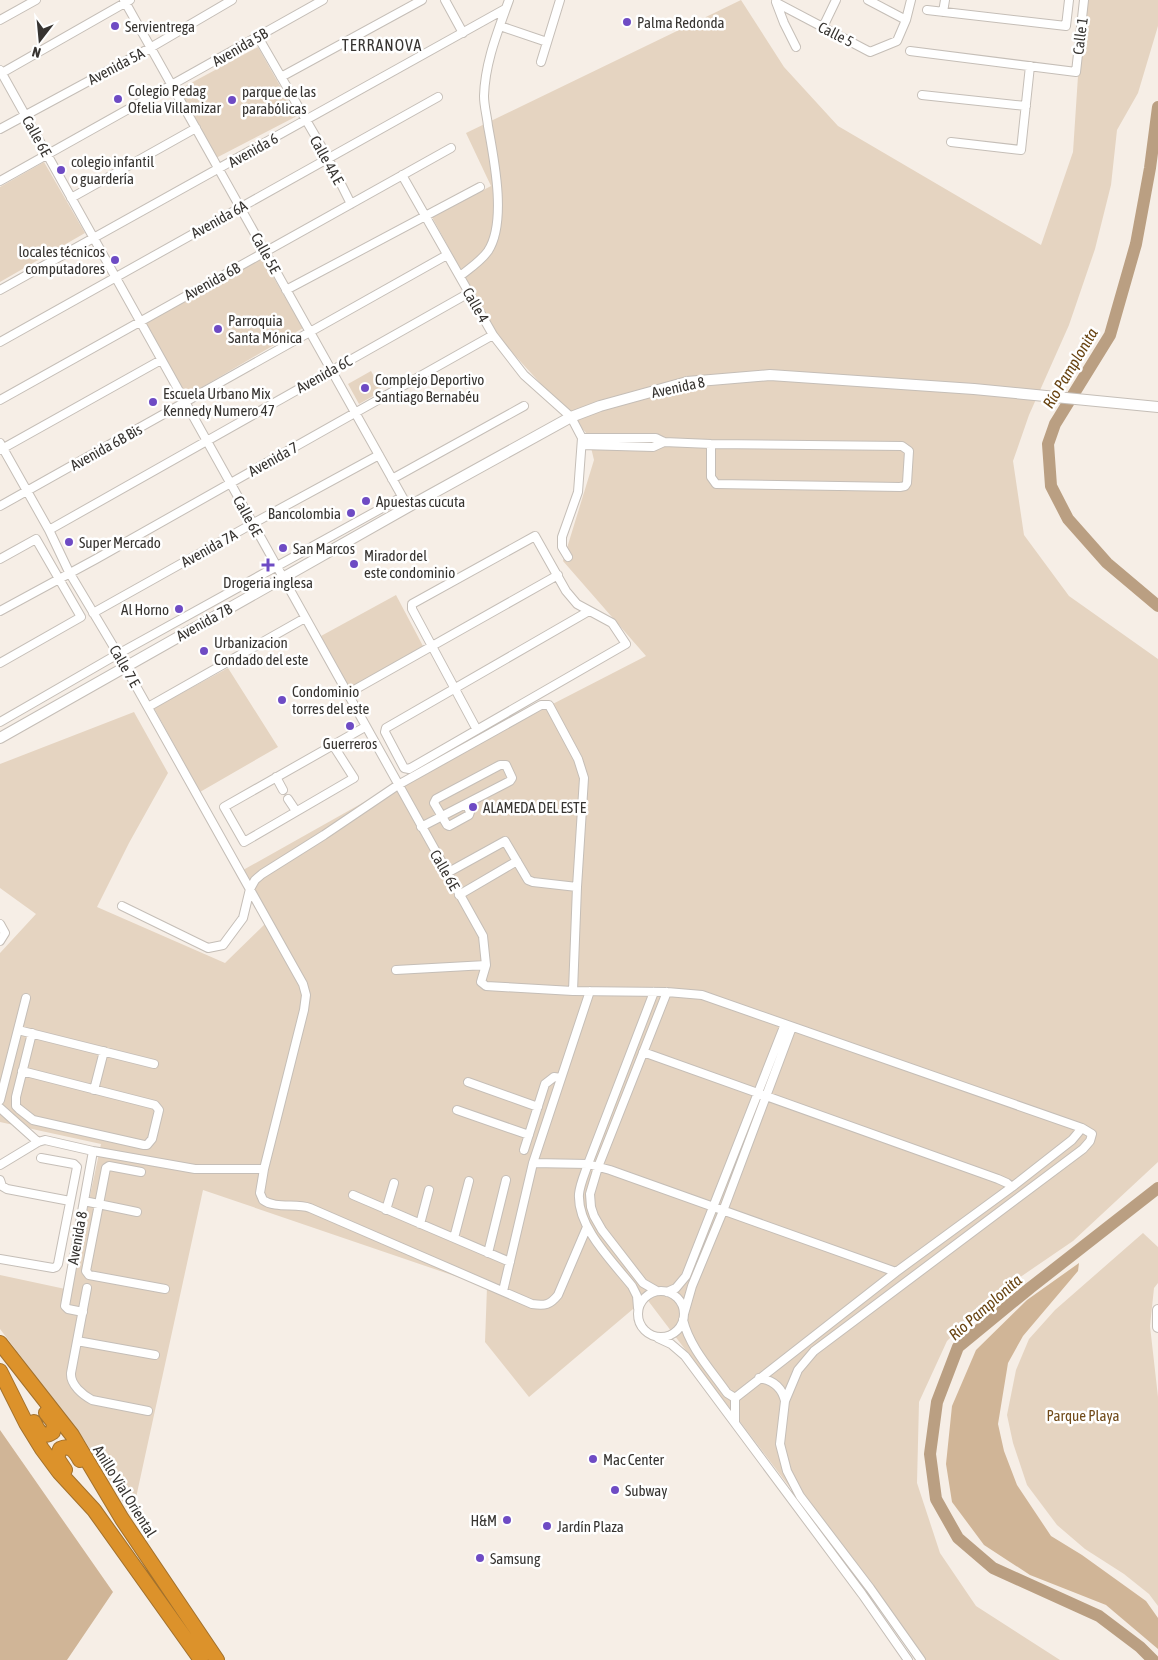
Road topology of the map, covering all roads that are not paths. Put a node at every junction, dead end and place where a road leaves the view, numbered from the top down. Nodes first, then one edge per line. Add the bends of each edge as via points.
1 (36, 0) edge
2 (232, 0) edge
3 (322, 0) edge
4 (422, 0) edge
5 (445, 0) edge
6 (508, 0) edge
7 (560, 0) edge
8 (836, 0) edge
9 (868, 0) edge
10 (912, 0) edge
11 (945, 0) edge
12 (1068, 0) edge
13 (1084, 0) edge
14 (126, 1) edge
15 (776, 2) edge
16 (505, 9) junction
17 (928, 10) dead end
18 (943, 12) junction
19 (0, 20) edge
20 (906, 20) junction
21 (500, 26) junction
22 (823, 27) junction
23 (463, 33) junction
24 (258, 37) junction
25 (547, 42) junction
26 (796, 47) dead end
27 (150, 48) junction
28 (910, 51) dead end
29 (541, 62) dead end
30 (1030, 66) junction
31 (1, 72) edge
32 (281, 77) junction
33 (172, 86) junction
34 (922, 95) dead end
35 (438, 97) dead end
36 (1026, 106) junction
37 (25, 115) junction
38 (305, 121) junction
39 (196, 128) junction
40 (0, 129) edge
41 (951, 142) dead end
42 (450, 148) dead end
43 (48, 155) junction
44 (328, 158) junction
45 (218, 169) junction
46 (402, 175) junction
47 (0, 181) edge
48 (480, 187) dead end
49 (71, 198) junction
50 (351, 204) junction
51 (240, 208) junction
52 (425, 216) junction
53 (94, 238) junction
54 (265, 252) junction
55 (447, 255) junction
56 (460, 276) junction
57 (115, 277) junction
58 (0, 290) edge
59 (286, 290) junction
60 (469, 293) junction
61 (140, 322) junction
62 (310, 332) junction
63 (493, 335) junction
64 (0, 342) edge
65 (161, 360) junction
66 (331, 370) junction
67 (0, 400) edge
68 (185, 402) junction
69 (524, 406) dead end
70 (1158, 407) edge
71 (355, 413) junction
72 (571, 418) junction
73 (206, 441) junction
74 (582, 442) junction
75 (711, 444) junction
76 (1, 447) edge
77 (379, 456) junction
78 (392, 479) junction
79 (230, 483) junction
80 (27, 491) junction
81 (402, 496) junction
82 (0, 506) edge
83 (408, 507) junction
84 (252, 524) junction
85 (349, 526) junction
86 (49, 530) junction
87 (355, 537) junction
88 (568, 557) dead end
89 (0, 559) edge
90 (276, 567) junction
91 (69, 572) junction
92 (558, 575) junction
93 (58, 578) junction
94 (282, 578) junction
95 (0, 611) edge
96 (589, 611) junction
97 (93, 613) junction
98 (305, 618) junction
99 (432, 646) junction
100 (118, 654) junction
101 (0, 663) edge
102 (125, 666) junction
103 (455, 687) junction
104 (56, 690) junction
105 (347, 694) junction
106 (63, 702) junction
107 (148, 707) junction
108 (0, 722) edge
109 (366, 727) junction
110 (477, 730) junction
111 (0, 738) edge
112 (333, 745) junction
113 (276, 777) junction
114 (398, 785) junction
115 (283, 790) dead end
116 (288, 799) dead end
117 (296, 811) junction
118 (442, 818) junction
119 (421, 827) junction
120 (517, 862) junction
121 (447, 873) junction
122 (577, 887) junction
123 (250, 889) junction
124 (460, 894) junction
125 (122, 906) dead end
126 (0, 924) edge
127 (0, 941) edge
128 (486, 965) junction
129 (396, 970) dead end
130 (573, 991) junction
131 (590, 991) junction
132 (654, 992) junction
133 (667, 992) junction
134 (26, 998) dead end
135 (788, 1026) junction
136 (18, 1030) junction
137 (32, 1033) junction
138 (104, 1051) junction
139 (643, 1052) junction
140 (154, 1064) dead end
141 (22, 1071) junction
142 (561, 1078) junction
143 (468, 1082) dead end
144 (94, 1090) junction
145 (758, 1093) junction
146 (766, 1096) junction
147 (0, 1100) edge
148 (0, 1108) edge
149 (538, 1108) junction
150 (457, 1110) dead end
151 (1082, 1128) junction
152 (529, 1135) junction
153 (38, 1142) junction
154 (524, 1150) dead end
155 (92, 1151) junction
156 (41, 1158) dead end
157 (533, 1163) junction
158 (588, 1164) junction
159 (0, 1165) edge
160 (598, 1167) junction
161 (264, 1169) junction
162 (141, 1172) dead end
163 (0, 1180) edge
164 (506, 1180) dead end
165 (469, 1181) dead end
166 (394, 1183) dead end
167 (1012, 1187) junction
168 (429, 1190) dead end
169 (353, 1195) dead end
170 (70, 1201) junction
171 (84, 1201) junction
172 (99, 1204) junction
173 (713, 1207) junction
174 (386, 1210) junction
175 (723, 1211) junction
176 (138, 1212) dead end
177 (420, 1224) junction
178 (587, 1227) junction
179 (454, 1238) junction
180 (597, 1241) junction
181 (579, 1247) junction
182 (488, 1252) junction
183 (0, 1258) edge
184 (510, 1262) junction
185 (896, 1272) junction
186 (87, 1288) dead end
187 (165, 1289) dead end
188 (503, 1291) junction
189 (657, 1291) junction
190 (667, 1292) junction
191 (638, 1308) junction
192 (1158, 1310) edge
193 (83, 1312) junction
194 (684, 1317) junction
195 (1158, 1326) edge
196 (658, 1338) junction
197 (77, 1340) junction
198 (0, 1343) edge
199 (155, 1355) dead end
200 (0, 1371) edge
201 (759, 1378) junction
202 (735, 1398) junction
203 (786, 1401) junction
204 (49, 1405) junction
205 (148, 1411) dead end
206 (21, 1414) junction
207 (735, 1424) junction
208 (90, 1466) junction
209 (63, 1477) junction
210 (870, 1588) junction
211 (862, 1594) junction
212 (883, 1607) junction
213 (873, 1612) junction
214 (201, 1660) edge
215 (217, 1660) edge
216 (908, 1660) edge
217 (921, 1660) edge

1 - 19 street
2 - 27 street, Avenida 5A
3 - 24 street, Avenida 5B
4 - 32 street
5 - 23 street
6 - 16 street
7 - 25 street
8 - 22 street
9 - 20 street
10 - 20 street
11 - 18 street
12 - 18 street via 1066,26
13 - 30 street, Calle 1 via 1076,72
14 - 27 street, Calle 5E
14 - 31 street
15 - 22 street, Calle 5
15 - 26 street
16 - 21 street
16 - 23 street, Avenida 6
17 - 18 street
20 - 22 street, Calle 5 via 897,41 870,52
21 - 25 street
21 - 56 street via 485,78 484,99 496,175 497,224 488,250
23 - 38 street, Avenida 6
24 - 32 street, Calle 4A E
24 - 33 street, Avenida 5B
25 - 29 street
27 - 33 street, Calle 5E
27 - 37 street, Avenida 5A
28 - 30 street
30 - 36 street
31 - 37 street, Calle 6E
32 - 38 street, Calle 4A E
33 - 39 street, Calle 5E
33 - 43 street, Avenida 5B
34 - 36 street
35 - 44 street, Avenida 6A
36 - 41 street via 1021,150
37 - 40 street, Avenida 5A
37 - 43 street, Calle 6E
38 - 44 street, Calle 4A E
38 - 45 street, Avenida 6
39 - 45 street, Calle 5E
39 - 49 street
42 - 46 street, Avenida 6B
43 - 47 street, Avenida 5B
43 - 49 street, Calle 6E
44 - 50 street, Calle 4A E
44 - 51 street, Avenida 6A
45 - 51 street, Calle 5E
45 - 53 street, Avenida 6
46 - 50 street, Avenida 6B
46 - 52 street, Calle 4
48 - 52 street
49 - 53 street, Calle 6E
50 - 54 street, Avenida 6B
51 - 54 street, Calle 5E
51 - 57 street, Avenida 6A
52 - 55 street, Calle 4
52 - 59 street
53 - 57 street, Calle 6E
53 - 58 street, Avenida 6
54 - 59 street, Calle 5E
54 - 61 street, Avenida 6B
55 - 56 street, Calle 4
55 - 62 street, Avenida 6B Bis
56 - 60 street, Calle 4
57 - 61 street, Calle 6E
57 - 64 street, Avenida 6A
59 - 62 street, Calle 5E
60 - 63 street, Calle 4
60 - 66 street, Avenida 6C
61 - 65 street, Calle 6E
61 - 67 street, Avenida 6B
62 - 66 street, Calle 5E
62 - 68 street, Avenida 6B Bis
63 - 71 street, Avenida 7
63 - 72 street, Calle 4 via 524,375
65 - 68 street, Calle 6E
65 - 76 street
66 - 71 street, Calle 5E
66 - 73 street, Avenida 6C
68 - 73 street, Calle 6E
68 - 80 street, Avenida 6B Bis
69 - 78 street
70 - 72 street, Avenida 8 via 974,389 770,375 687,382 600,406
71 - 77 street, Calle 5E
71 - 79 street, Avenida 7
72 - 74 street, Calle 4
72 - 83 street, Avenida 8
73 - 79 street, Calle 6E
73 - 86 street, Avenida 6C
74 - 75 street via 653,447 664,442
74 - 88 street via 578,492 562,537 562,547
75 - 75 street via 902,446 909,451 907,483 900,487 716,484 711,477
76 - 80 street, Calle 7 E
77 - 78 street, Calle 5E
77 - 84 street, Avenida 7A
78 - 81 street, Calle 5E
79 - 84 street, Calle 6E
79 - 91 street, Avenida 7
80 - 82 street, Avenida 6B Bis
80 - 86 street, Calle 7 E
81 - 83 street, Calle 5E
81 - 85 street, Avenida 7B
83 - 87 street, Avenida 7B
84 - 90 street, Calle 6E
84 - 97 street, Avenida 7A
85 - 87 street
85 - 90 street, Avenida 7B
86 - 91 street, Calle 7 E
87 - 94 street, Avenida 7B
89 - 93 street via 36,539
90 - 94 street, Calle 6E
90 - 100 street, Avenida 7B
91 - 93 street, Avenida 7
91 - 97 street, Calle 7 E
92 - 96 street via 577,604
92 - 99 street
92 - 99 street via 535,536 412,604
93 - 95 street, Avenida 7
93 - 101 street via 81,617
94 - 98 street, Calle 6E
94 - 102 street, Avenida 7B
96 - 103 street
96 - 110 street via 612,623 626,644
97 - 100 street, Calle 7 E
98 - 105 street, Calle 6E
98 - 107 street
99 - 103 street
99 - 105 street
100 - 102 street, Calle 7 E
100 - 104 street, Avenida 7B
102 - 106 street, Avenida 7B
102 - 107 street, Calle 7 E
103 - 110 street
103 - 110 street via 384,732 407,769
104 - 106 street
104 - 108 street, Avenida 7B
105 - 109 street, Calle 6E
106 - 111 street, Avenida 7B
107 - 123 street, Calle 7 E
109 - 112 street
109 - 114 street, Calle 6E
112 - 113 street
112 - 117 street via 354,778
113 - 115 street
113 - 117 street via 224,807 244,842
114 - 119 street, Calle 6E
114 - 122 street via 541,705 549,705 578,759 584,778
114 - 123 street via 262,874
116 - 117 street
118 - 118 street via 449,826 469,816 467,805 512,780 506,765 500,765 436,799 434,803
118 - 119 street
119 - 121 street, Calle 6E
120 - 121 street via 505,841
120 - 122 street via 528,880
120 - 124 street
121 - 124 street, Calle 6E
122 - 130 street
123 - 125 street via 243,918 223,945 214,948
123 - 161 street, Calle 7 E via 306,995
124 - 128 street, Calle 6E via 483,936
126 - 127 street via 5,933
128 - 129 street
128 - 130 street, Calle 6E via 481,982 486,986
130 - 131 street
131 - 132 street
131 - 142 street
132 - 133 street
132 - 158 street
133 - 135 street via 702,995
133 - 139 street
134 - 136 street
135 - 145 street
135 - 146 street
135 - 151 street
136 - 137 street
136 - 147 street
137 - 138 street
137 - 141 street
138 - 140 street
138 - 144 street
139 - 145 street
139 - 160 street
141 - 144 street
141 - 144 street via 16,1106 33,1120 144,1145 149,1143 160,1110 158,1107
142 - 149 street via 548,1080
142 - 157 street
143 - 149 street
145 - 146 street
145 - 173 street
146 - 167 street via 998,1179
146 - 175 street
148 - 153 street
149 - 152 street
150 - 152 street
151 - 167 street via 1072,1140
151 - 203 street via 1092,1134 1083,1149 814,1351 798,1370
152 - 154 street
153 - 155 street via 45,1140
153 - 159 street
155 - 161 street via 195,1170
155 - 171 street, Avenida 8
156 - 170 street via 76,1165
157 - 158 street
157 - 184 street
158 - 160 street
158 - 178 street via 579,1192 579,1206
160 - 173 street
160 - 189 street via 590,1194 594,1216 643,1283
161 - 188 street via 260,1196 267,1203 310,1208
162 - 172 street via 107,1167
163 - 170 street via 7,1189
164 - 182 street
165 - 179 street
166 - 174 street
167 - 185 street
168 - 177 street
169 - 174 street
170 - 183 street via 56,1267
171 - 172 street
171 - 193 street, Avenida 8 via 65,1306
172 - 176 street
172 - 187 street via 87,1273
173 - 175 street
173 - 190 street via 686,1276 676,1288
174 - 177 street
175 - 185 street
175 - 194 street via 692,1286
177 - 179 street
178 - 180 street
178 - 181 street
179 - 182 street
180 - 181 street
180 - 191 street via 632,1286
181 - 188 street via 558,1295 550,1304 532,1304
182 - 184 street
184 - 188 street
185 - 201 street
186 - 193 street
189 - 190 street
189 - 191 street via 645,1297
190 - 194 street via 679,1300
191 - 196 street via 642,1329
192 - 195 street
193 - 197 street
194 - 196 street via 681,1327 671,1336
194 - 202 street via 692,1343 727,1393
196 - 207 street via 685,1356
197 - 199 street
197 - 205 street via 70,1378 85,1396
198 - 204 highway, Anillo Vial Oriental
200 - 206 highway
201 - 202 street
201 - 203 street via 777,1385
202 - 207 street
203 - 210 street via 780,1444 787,1471 800,1496
204 - 206 highway via 46,1413 55,1428 49,1435 40,1433 30,1417
204 - 208 highway, Anillo Vial Oriental via 67,1427
206 - 209 highway
207 - 211 street
208 - 209 highway via 83,1464 74,1450 64,1447 57,1458 65,1469
208 - 215 highway, Anillo Vial Oriental
209 - 214 highway via 99,1517
210 - 211 street via 867,1595
210 - 212 street
211 - 213 street
212 - 213 street via 877,1607
212 - 217 street
213 - 216 street

